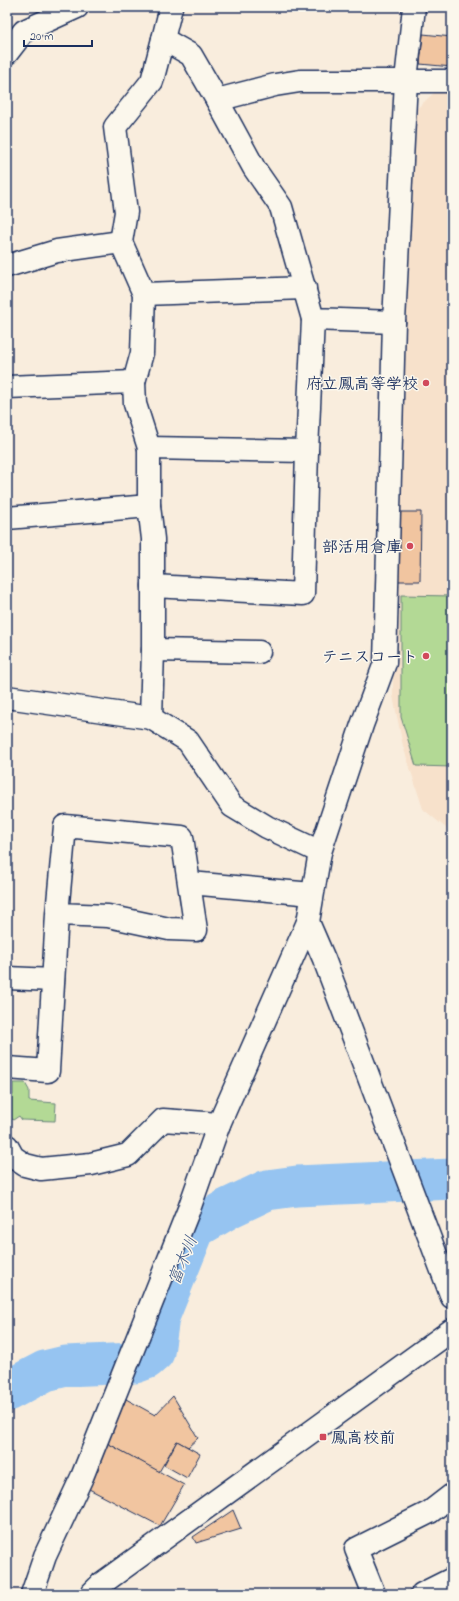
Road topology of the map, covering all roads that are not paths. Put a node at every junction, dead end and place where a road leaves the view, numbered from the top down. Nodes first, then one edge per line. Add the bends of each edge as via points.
1 (77, 7) edge
2 (171, 7) edge
3 (414, 7) edge
4 (162, 39) junction
5 (7, 53) edge
6 (406, 80) junction
7 (452, 81) edge
8 (217, 100) junction
9 (121, 242) junction
10 (7, 266) edge
11 (305, 288) junction
12 (144, 294) junction
13 (313, 319) junction
14 (394, 322) junction
15 (134, 382) junction
16 (7, 387) edge
17 (149, 448) junction
18 (306, 451) junction
19 (149, 506) junction
20 (7, 518) edge
21 (153, 586) junction
22 (153, 650) junction
23 (259, 652) dead end
24 (7, 698) edge
25 (151, 718) junction
26 (320, 852) junction
27 (190, 883) junction
28 (312, 894) junction
29 (57, 914) junction
30 (308, 922) junction
31 (7, 978) edge
32 (52, 980) junction
33 (7, 1068) edge
34 (219, 1124) junction
35 (7, 1146) edge
36 (452, 1297) edge
37 (452, 1330) edge
38 (452, 1495) edge
39 (452, 1579) edge
40 (32, 1594) edge
41 (91, 1594) edge
42 (374, 1594) edge
43 (422, 1594) edge

1 - 5 street via 24,31
2 - 4 street
3 - 6 street
4 - 8 street via 191,55
4 - 9 street via 152,81 115,127 126,212
6 - 7 street
6 - 8 street via 300,81
6 - 14 street
8 - 11 street via 254,168 281,207
9 - 10 street via 57,251
9 - 12 street
11 - 12 street
11 - 13 street
12 - 15 street via 142,353
13 - 14 street
13 - 18 street
14 - 26 street via 385,663
15 - 16 street
15 - 17 street via 135,404
17 - 18 street
17 - 19 street
18 - 21 street via 302,594
19 - 20 street
19 - 21 street via 153,540
21 - 22 street
22 - 23 street
22 - 25 street
24 - 25 street
25 - 26 street via 188,741 232,806 267,827
26 - 28 street
27 - 28 street
27 - 29 street via 196,930 169,929 108,916
27 - 29 street via 182,837 65,826
28 - 30 street
29 - 32 street
30 - 34 street
30 - 36 street
31 - 32 street
32 - 33 street via 48,1071
34 - 35 street via 163,1120 128,1155 91,1164 41,1169 25,1165 13,1157
34 - 40 street via 189,1209 82,1477 45,1556
37 - 41 street
38 - 42 street via 430,1512 356,1549
39 - 43 street

